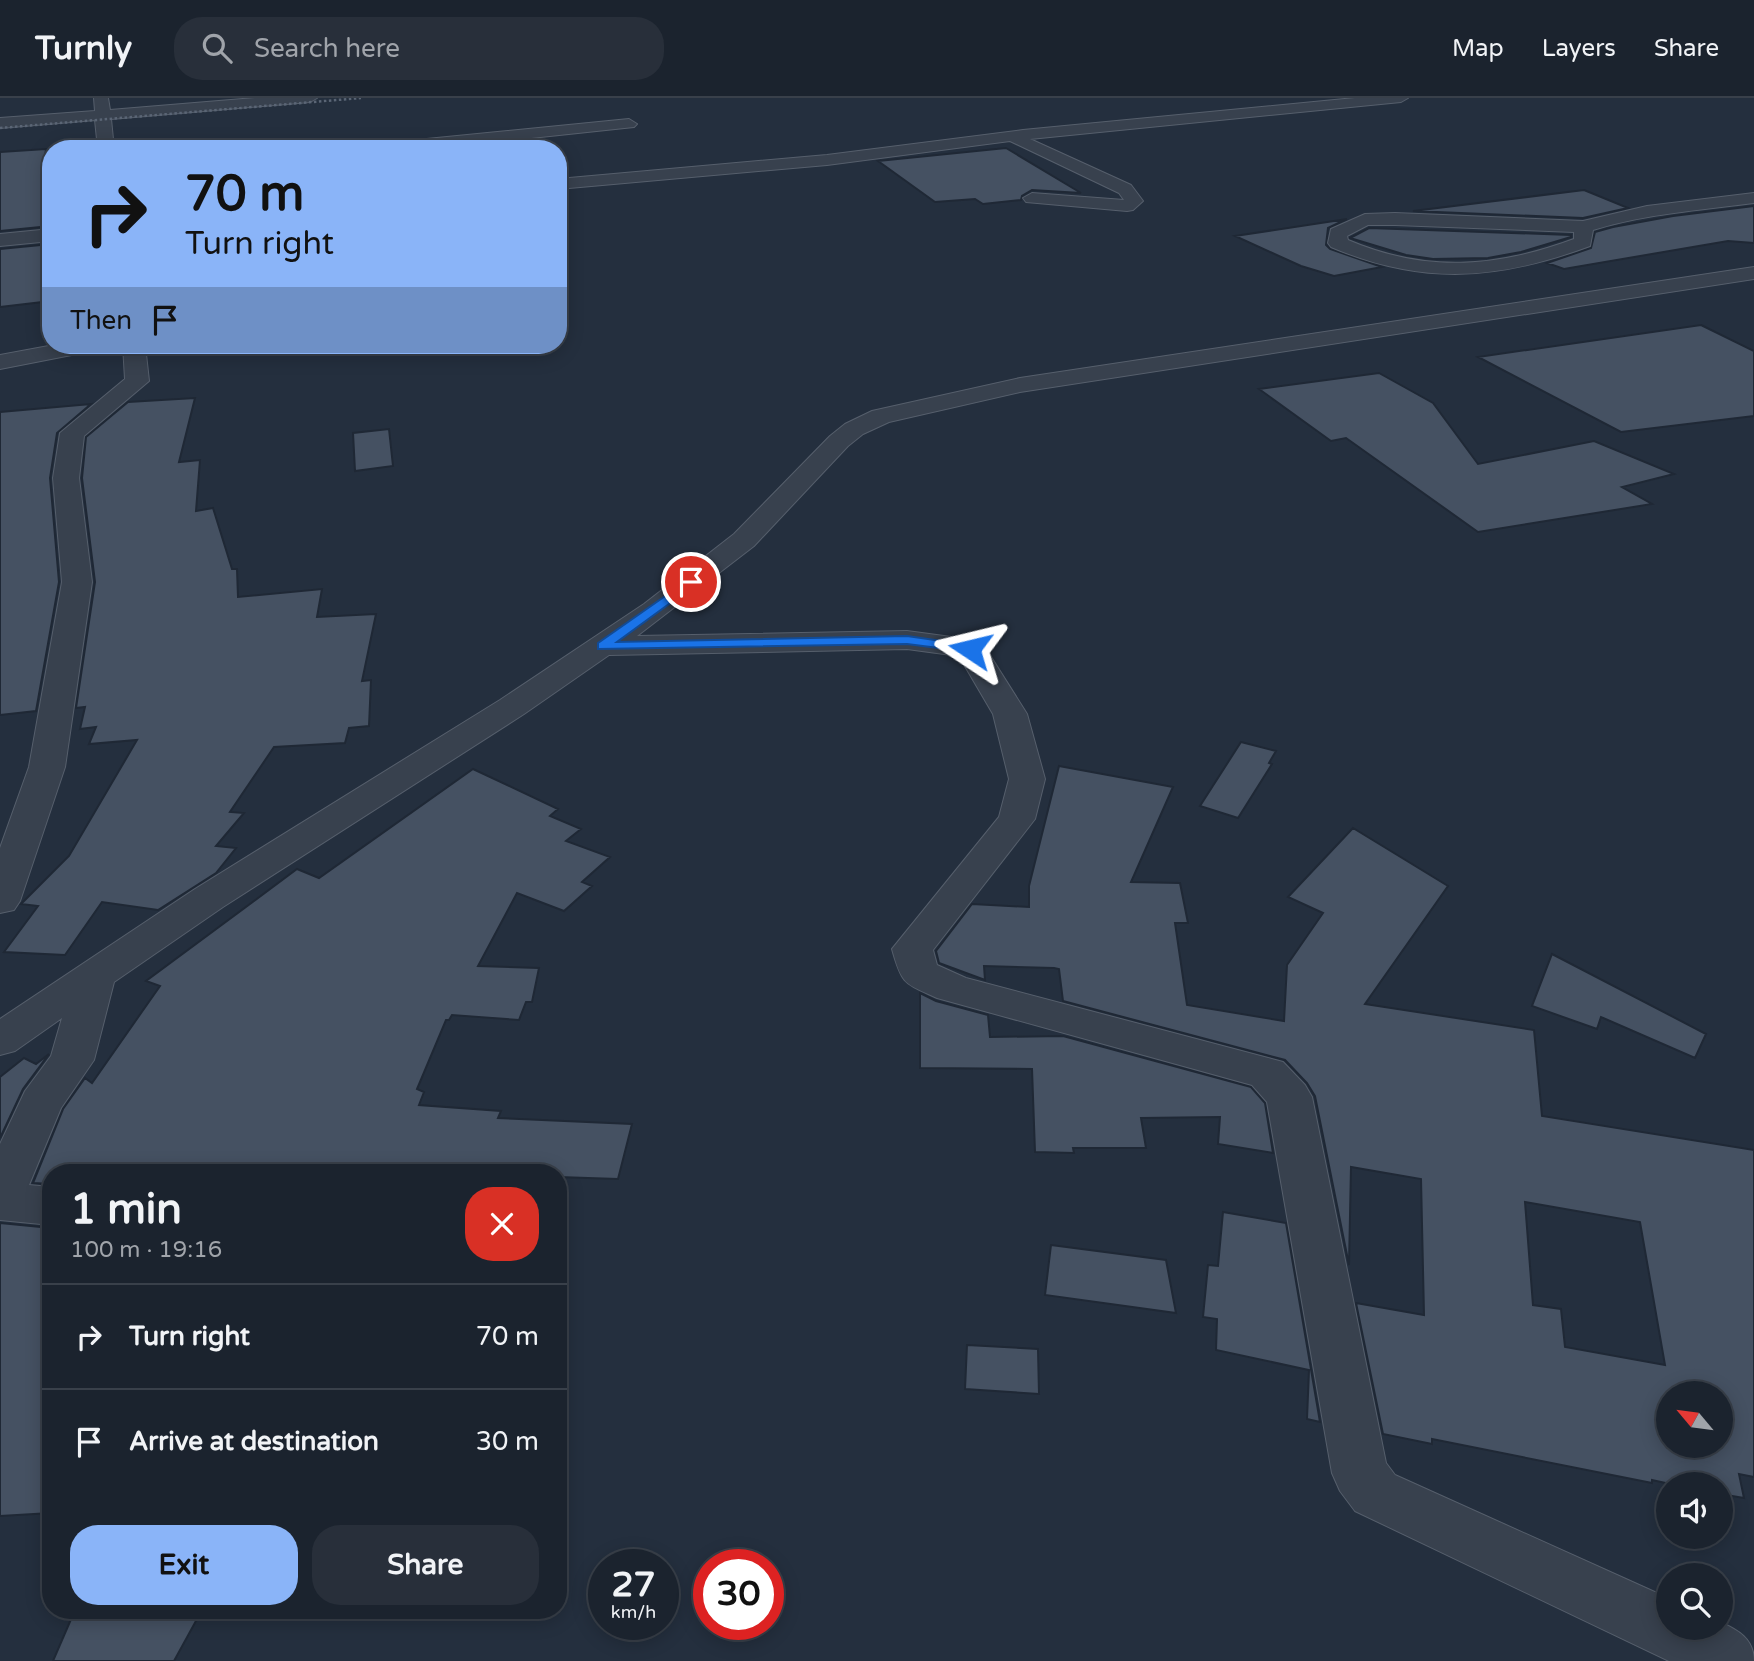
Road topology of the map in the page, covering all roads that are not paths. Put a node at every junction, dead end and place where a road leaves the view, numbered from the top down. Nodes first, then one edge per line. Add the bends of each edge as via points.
1 (102, 98) edge
2 (310, 98) edge
3 (1401, 98) edge
4 (104, 115) junction
5 (0, 123) edge
6 (629, 124) dead end
7 (542, 132) junction
8 (1013, 137) junction
9 (105, 140) edge
10 (471, 140) edge
11 (562, 140) edge
12 (567, 142) edge
13 (579, 147) dead end
14 (627, 161) dead end
15 (691, 172) junction
16 (567, 183) edge
17 (1032, 198) dead end
18 (1754, 198) edge
19 (1584, 227) junction
20 (42, 236) edge
21 (0, 240) edge
22 (1754, 273) edge
23 (42, 354) edge
24 (134, 354) edge
25 (0, 362) edge
26 (603, 646) junction
27 (0, 901) edge
28 (95, 976) junction
29 (0, 1040) edge
30 (0, 1192) edge
31 (0, 1201) edge
32 (42, 1205) edge
33 (1726, 1661) edge

1 - 4 street
2 - 4 street
3 - 8 street
4 - 5 street
4 - 9 street
6 - 7 street
7 - 10 street
7 - 11 street
8 - 15 street
8 - 17 street via 1125,190 1134,201 1127,206
12 - 13 street
14 - 15 street
15 - 16 street
18 - 19 street via 1639,213
19 - 19 street via 1583,242 1554,254 1477,270 1436,270 1390,262 1338,243 1338,233 1365,220
20 - 21 street
22 - 26 street via 1020,385 881,416 839,441 744,540
23 - 25 street
24 - 27 street via 136,381 72,433 66,478 77,582 47,767
26 - 28 street
26 - 33 street via 907,640 970,649 1010,714 1027,779 1017,820 912,949 919,973 952,988 1267,1073 1289,1097 1360,1473 1375,1493 1715,1651
28 - 29 street
28 - 30 street via 72,1060 41,1102
31 - 32 street

